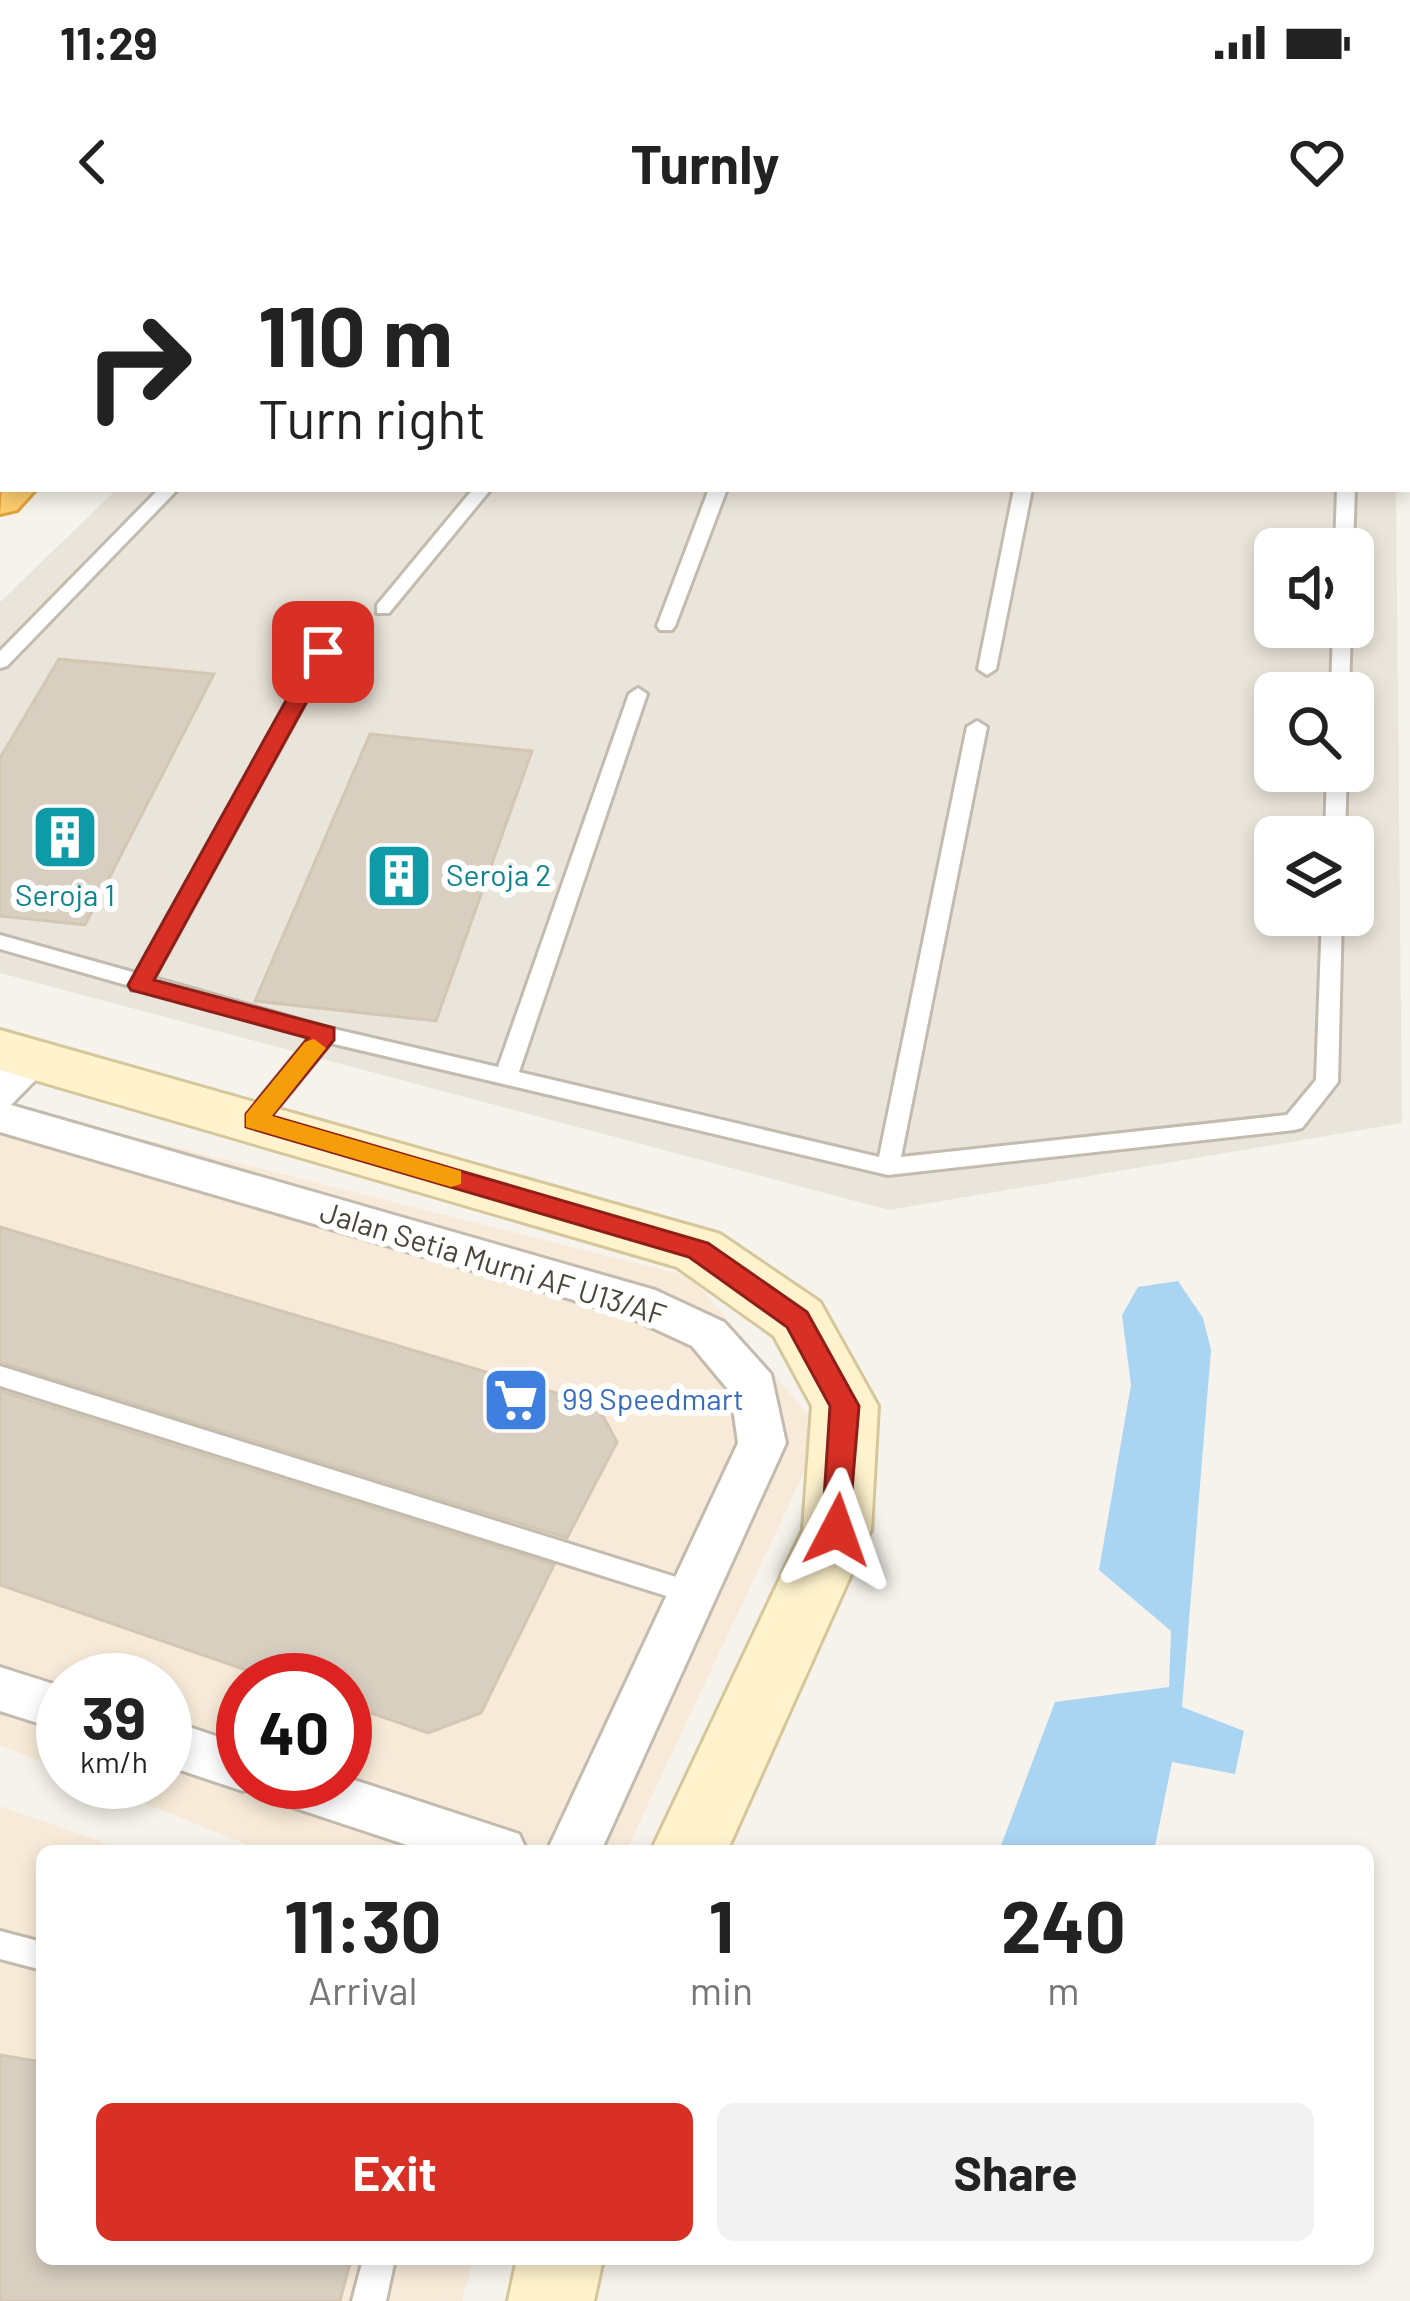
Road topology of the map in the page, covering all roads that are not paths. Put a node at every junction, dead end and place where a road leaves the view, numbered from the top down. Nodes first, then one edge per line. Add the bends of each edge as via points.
1 (166, 492) edge
2 (480, 492) edge
3 (717, 492) edge
4 (1022, 492) edge
5 (1346, 492) edge
6 (1345, 528) edge
7 (383, 608) dead end
8 (667, 626) dead end
9 (323, 652) dead end
10 (0, 662) edge
11 (987, 669) dead end
12 (638, 694) dead end
13 (977, 727) dead end
14 (1331, 936) edge
15 (0, 942) edge
16 (140, 985) junction
17 (325, 1034) junction
18 (12, 1068) edge
19 (506, 1077) junction
20 (0, 1117) edge
21 (255, 1120) junction
22 (888, 1167) junction
23 (0, 1376) edge
24 (692, 1592) junction
25 (0, 1689) edge
26 (36, 1700) edge
27 (370, 1809) edge
28 (481, 1845) edge
29 (577, 1845) edge
30 (692, 1845) edge
31 (0, 1945) edge
32 (36, 1954) edge
33 (378, 2265) edge
34 (559, 2265) edge
35 (369, 2301) edge
36 (551, 2301) edge

1 - 10 lane
2 - 7 lane
3 - 8 lane
4 - 11 lane
5 - 6 lane
9 - 16 lane
12 - 19 lane
13 - 22 lane
14 - 22 lane via 1327,1082 1294,1122
15 - 16 lane
16 - 17 lane
17 - 19 lane
17 - 21 lane
18 - 21 street
19 - 22 lane
20 - 24 street, Jalan Setia Murni AF U13/AF via 639,1302 709,1334 754,1387 762,1442
21 - 30 street via 698,1250 797,1319 844,1406 837,1530
23 - 24 lane
24 - 29 street, Jalan Setia Murni AF U13/AF
25 - 26 street
27 - 28 street
31 - 32 lane
33 - 35 lane
34 - 36 street

